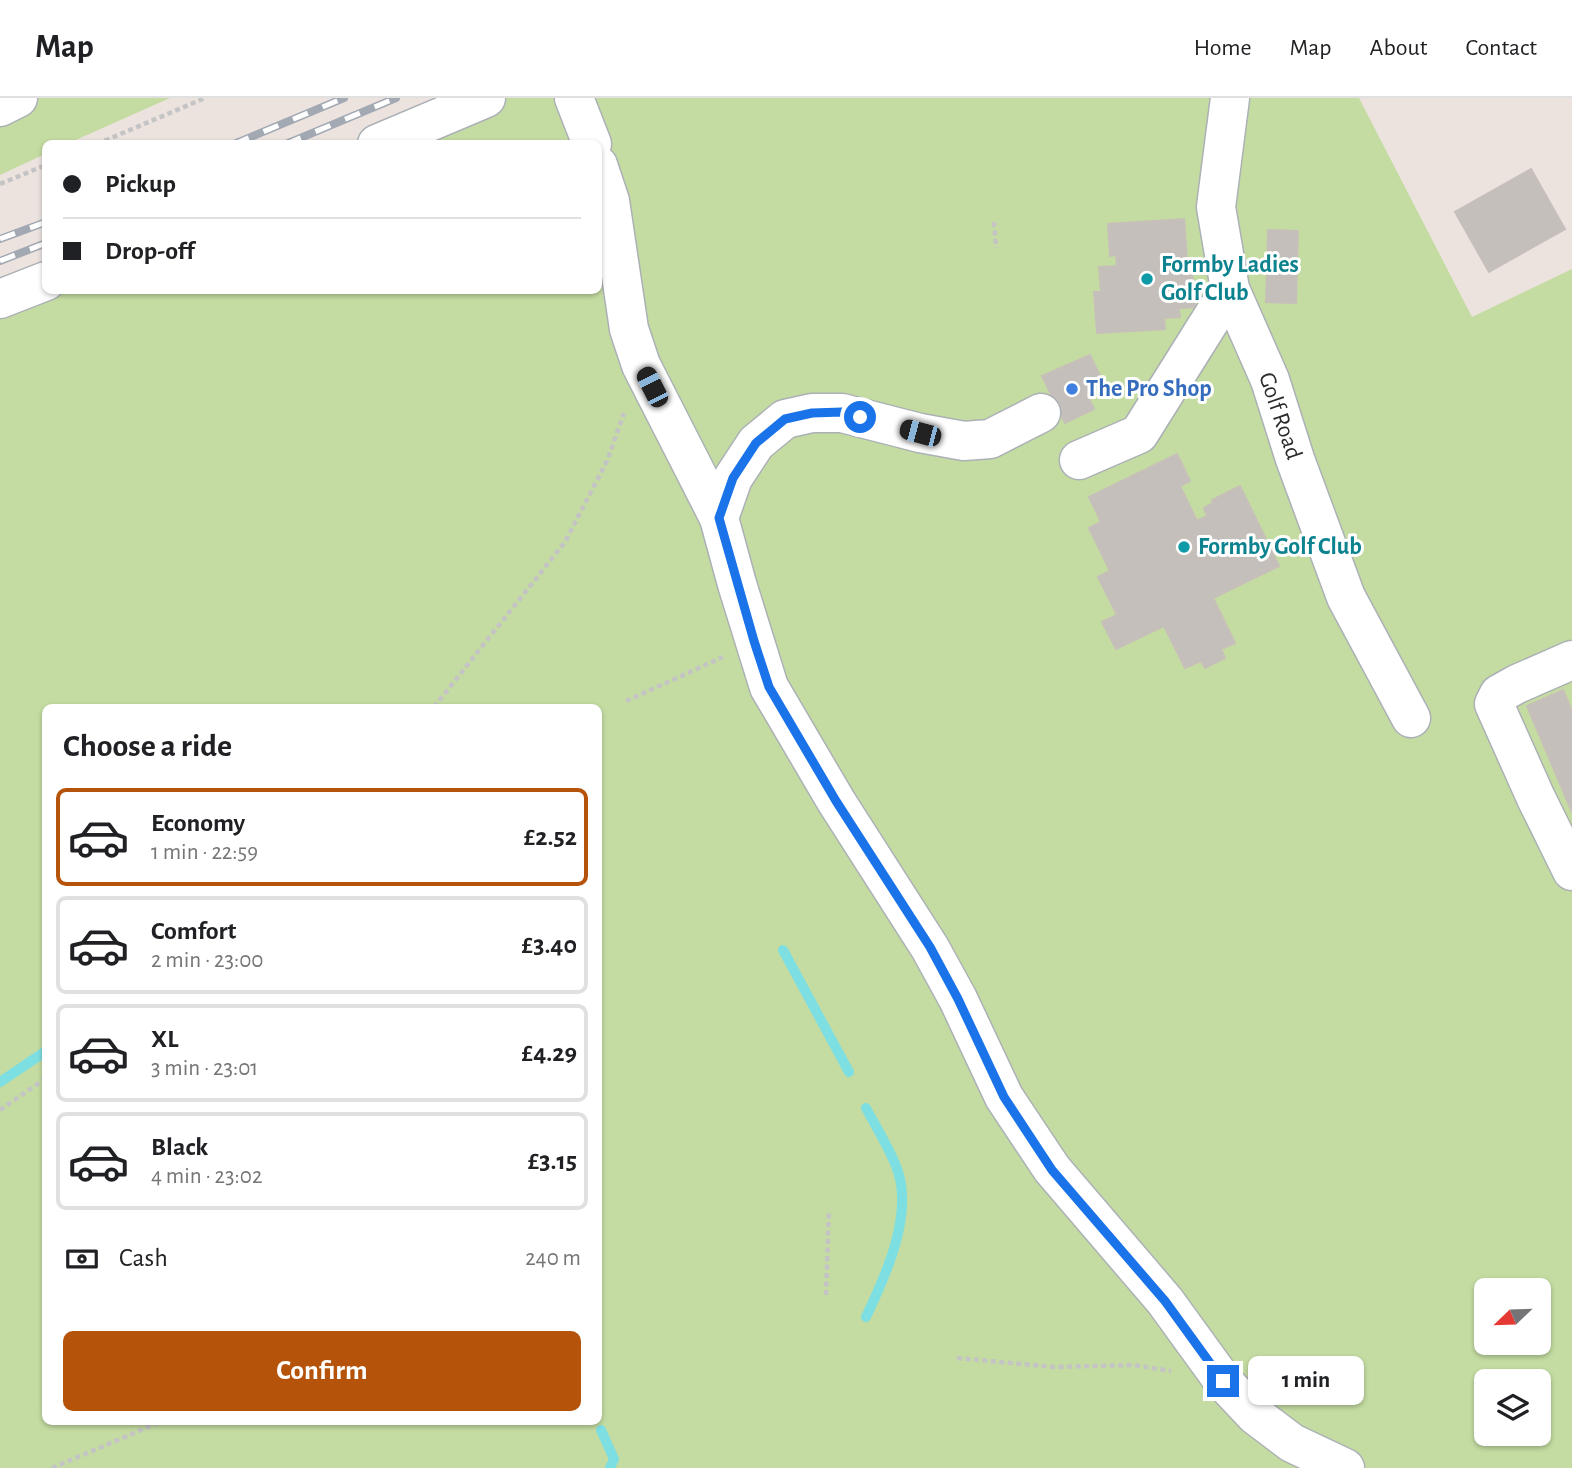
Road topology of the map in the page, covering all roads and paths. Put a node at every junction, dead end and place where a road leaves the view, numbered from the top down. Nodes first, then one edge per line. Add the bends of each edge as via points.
1 (18, 98) edge
2 (205, 98) edge
3 (486, 98) edge
4 (574, 98) edge
5 (1230, 98) edge
6 (0, 107) edge
7 (106, 140) edge
8 (386, 140) edge
9 (590, 140) edge
10 (42, 167) edge
11 (602, 177) edge
12 (0, 184) edge
13 (994, 222) dead end
14 (996, 248) dead end
15 (42, 283) edge
16 (1230, 289) junction
17 (0, 299) edge
18 (625, 409) dead end
19 (1041, 413) dead end
20 (1079, 460) dead end
21 (719, 518) junction
22 (721, 643) dead end
23 (1572, 660) edge
24 (626, 701) dead end
25 (437, 704) edge
26 (1411, 718) dead end
27 (1572, 871) edge
28 (42, 1081) edge
29 (0, 1110) edge
30 (829, 1210) dead end
31 (826, 1295) dead end
32 (957, 1358) dead end
33 (1182, 1373) dead end
34 (155, 1425) edge
35 (52, 1468) edge
36 (1345, 1468) edge

1 - 6 street
2 - 7 path
3 - 8 street
4 - 9 street
5 - 16 street, Golf Road via 1216,207
10 - 12 path
11 - 21 street via 610,201 629,328 641,365
13 - 14 path
15 - 17 street
16 - 20 street via 1139,434
16 - 26 street, Golf Road via 1270,380 1346,597
18 - 25 path via 607,461 565,542
19 - 21 street via 990,439 964,441 842,412 785,419 756,443 733,478
21 - 36 street via 769,687 930,947 1004,1097 1052,1170 1255,1415 1292,1443
22 - 24 path via 724,657
23 - 27 street via 1499,694 1494,704
28 - 29 path
30 - 31 path
32 - 33 path via 1054,1367 1134,1365
34 - 35 path

